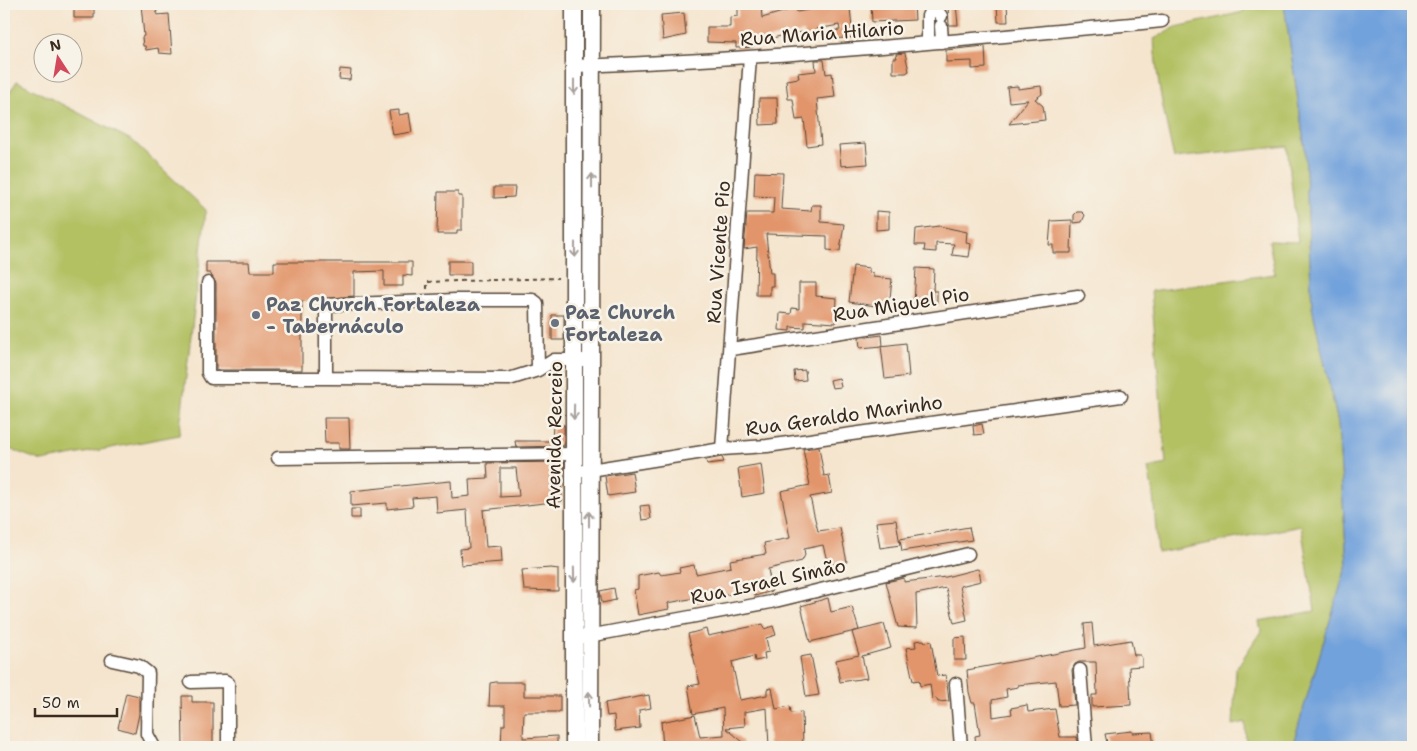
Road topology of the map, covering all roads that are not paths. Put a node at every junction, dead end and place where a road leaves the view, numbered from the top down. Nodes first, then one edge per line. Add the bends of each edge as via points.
1 (574, 4) edge
2 (592, 4) edge
3 (938, 13) edge
4 (1162, 20) dead end
5 (942, 42) junction
6 (928, 43) junction
7 (750, 57) junction
8 (592, 65) junction
9 (574, 66) junction
10 (583, 276) junction
11 (208, 283) dead end
12 (1078, 296) dead end
13 (731, 349) junction
14 (583, 360) junction
15 (538, 370) junction
16 (326, 378) junction
17 (1121, 396) dead end
18 (722, 449) junction
19 (573, 454) junction
20 (278, 458) dead end
21 (589, 470) junction
22 (572, 472) junction
23 (968, 554) dead end
24 (582, 637) junction
25 (112, 660) dead end
26 (1080, 670) dead end
27 (191, 682) dead end
28 (956, 684) dead end
29 (154, 747) edge
30 (228, 747) edge
31 (574, 747) edge
32 (590, 747) edge
33 (961, 747) edge
34 (1086, 747) edge

1 - 9 main road, Avenida Recreio
2 - 8 main road, Avenida Recreio
3 - 5 street
3 - 6 street via 928,16
4 - 5 street, Rua Maria Hilario
5 - 6 street, Rua Maria Hilario
6 - 7 street, Rua Maria Hilario
7 - 8 street, Rua Maria Hilario
7 - 13 street, Rua Vicente Pio
8 - 9 street, Rua Maria Hilario
10 -> 8 main road, Avenida Recreio
9 -> 10 main road, Avenida Recreio
10 - 14 main road, Avenida Recreio
11 - 16 street via 208,374 211,378
12 - 13 street, Rua Miguel Pio
13 - 18 street, Rua Vicente Pio
14 - 15 street via 554,360
14 -> 19 main road, Avenida Recreio
14 - 21 main road, Avenida Recreio
15 - 16 street via 501,379
15 - 16 street via 538,308 535,301 427,301 326,305
17 - 18 street, Rua Geraldo Marinho via 767,446
18 - 21 street, Rua Geraldo Marinho
19 - 20 street
19 - 22 main road, Avenida Recreio
21 - 22 street, Rua Geraldo Marinho
24 -> 21 main road, Avenida Recreio
22 -> 24 main road, Avenida Recreio
23 - 24 street, Rua Israel Simão via 771,602
24 - 31 main road, Avenida Recreio
32 -> 24 main road, Avenida Recreio
25 - 29 street via 140,666 148,673 147,734
26 - 34 street
27 - 30 street via 228,683
28 - 33 street

